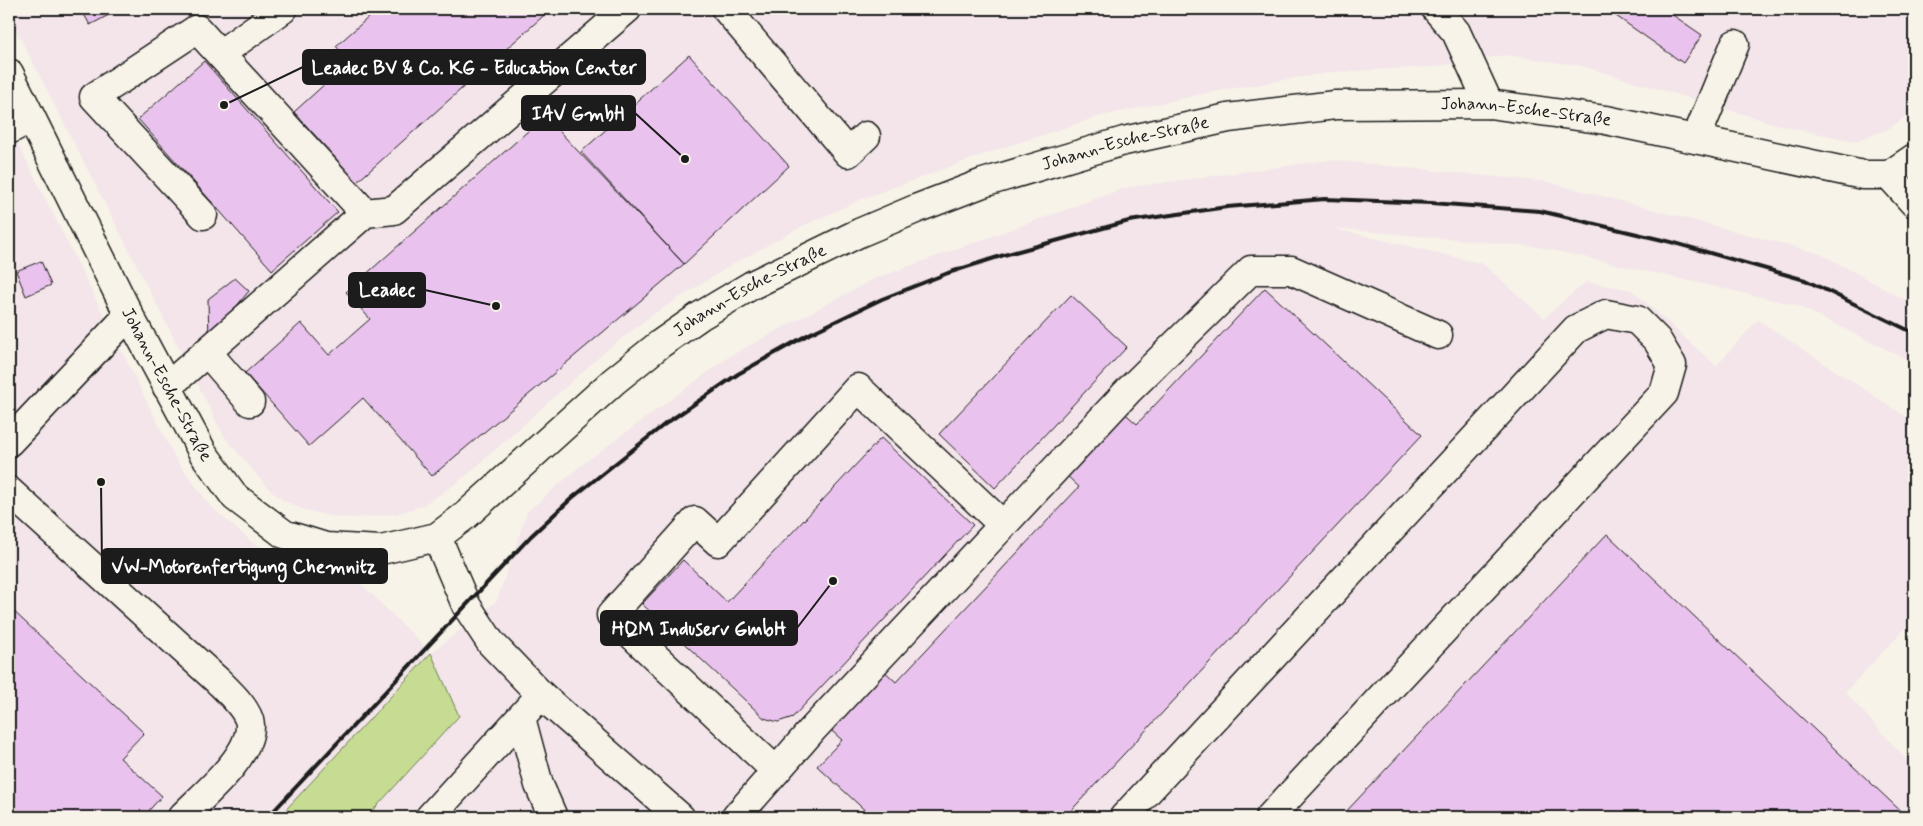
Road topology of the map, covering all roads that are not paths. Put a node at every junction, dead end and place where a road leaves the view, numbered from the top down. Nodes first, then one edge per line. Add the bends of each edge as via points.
1 (283, 9) edge
2 (627, 9) edge
3 (726, 9) edge
4 (1436, 9) edge
5 (252, 18) edge
6 (1736, 44) dead end
7 (220, 54) junction
8 (9, 73) edge
9 (1490, 104) junction
10 (20, 124) edge
11 (866, 136) dead end
12 (1696, 139) junction
13 (1914, 158) edge
14 (1889, 175) junction
15 (1914, 203) edge
16 (365, 213) junction
17 (203, 215) dead end
18 (129, 315) junction
19 (1438, 335) dead end
20 (207, 352) junction
21 (167, 387) junction
22 (250, 402) dead end
23 (9, 442) edge
24 (9, 491) edge
25 (1003, 525) junction
26 (437, 537) junction
27 (541, 695) junction
28 (521, 718) junction
29 (776, 771) junction
30 (182, 817) edge
31 (430, 817) edge
32 (553, 817) edge
33 (680, 817) edge
34 (736, 817) edge
35 (1124, 817) edge
36 (1270, 817) edge

1 - 5 street
2 - 16 street via 394,210
3 - 11 street via 848,153
4 - 9 street via 1456,32
5 - 7 street
6 - 12 street
7 - 16 street
7 - 17 street via 198,29 94,97
8 - 10 street, Johann-Esche-Straße
9 - 12 street, Johann-Esche-Straße via 1606,120
9 - 26 street, Johann-Esche-Straße via 1335,105 1228,118 1124,141 983,183 918,208 752,285 700,316 614,381 466,515
10 - 18 street, Johann-Esche-Straße
12 - 14 street, Johann-Esche-Straße via 1863,175
13 - 14 street
14 - 15 street
16 - 20 street
18 - 21 street, Johann-Esche-Straße
18 - 23 street
19 - 25 street via 1291,270 1251,270 1130,390
20 - 21 street
20 - 22 street
21 - 26 street, Johann-Esche-Straße via 203,453 235,497 284,534 326,547 381,550
24 - 30 street via 240,704 250,724 244,749
25 - 29 street
25 - 29 street via 858,388 718,542 695,521 611,615
26 - 27 street via 466,605 491,643
27 - 28 street
27 - 33 street
28 - 31 street
28 - 32 street via 539,785
29 - 34 street
35 - 36 street via 1576,329 1606,314 1637,320 1657,340 1672,365 1664,393

